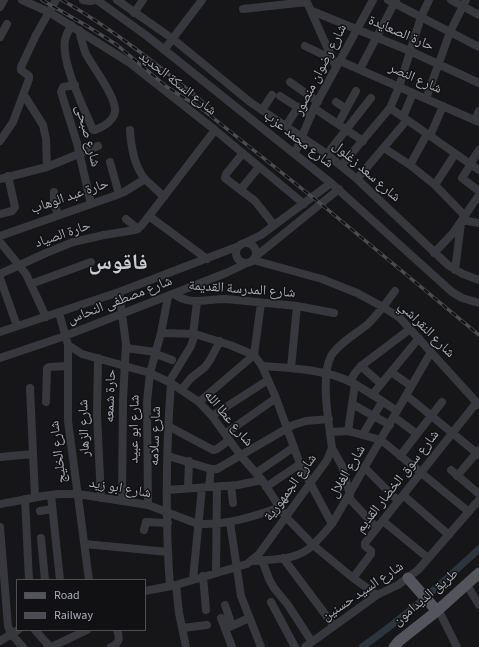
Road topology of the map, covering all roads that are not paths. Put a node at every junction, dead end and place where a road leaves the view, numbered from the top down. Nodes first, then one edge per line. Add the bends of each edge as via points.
1 (4, 0) edge
2 (22, 0) edge
3 (56, 0) edge
4 (83, 0) edge
5 (97, 0) edge
6 (117, 0) edge
7 (143, 0) edge
8 (202, 0) edge
9 (373, 0) edge
10 (429, 0) edge
11 (451, 0) edge
12 (307, 1) edge
13 (393, 1) edge
14 (465, 3) edge
15 (0, 7) edge
16 (243, 9) dead end
17 (312, 11) junction
18 (49, 12) junction
19 (134, 13) junction
20 (479, 15) edge
21 (421, 17) junction
22 (7, 24) dead end
23 (71, 25) junction
24 (356, 29) junction
25 (79, 30) junction
26 (450, 32) junction
27 (0, 37) edge
28 (376, 38) junction
29 (173, 39) junction
30 (305, 46) dead end
31 (479, 47) edge
32 (164, 50) junction
33 (410, 51) junction
34 (336, 62) junction
35 (439, 64) junction
36 (360, 70) junction
37 (290, 82) dead end
38 (479, 83) edge
39 (75, 85) junction
40 (399, 87) junction
41 (356, 91) dead end
42 (413, 93) junction
43 (24, 95) junction
44 (371, 98) dead end
45 (426, 99) junction
46 (250, 102) junction
47 (336, 102) dead end
48 (443, 106) junction
49 (298, 107) junction
50 (390, 108) junction
51 (315, 109) junction
52 (346, 109) junction
53 (262, 110) junction
54 (479, 111) edge
55 (242, 113) junction
56 (405, 119) junction
57 (477, 121) edge
58 (338, 124) junction
59 (286, 126) junction
60 (130, 130) dead end
61 (215, 130) junction
62 (346, 130) junction
63 (428, 135) junction
64 (302, 137) junction
65 (0, 141) edge
66 (363, 141) junction
67 (98, 146) dead end
68 (384, 148) junction
69 (479, 150) edge
70 (243, 153) junction
71 (295, 153) junction
72 (79, 154) junction
73 (327, 154) junction
74 (455, 154) junction
75 (110, 162) dead end
76 (410, 164) junction
77 (470, 164) junction
78 (341, 166) junction
79 (47, 167) junction
80 (259, 167) junction
81 (479, 170) edge
82 (4, 178) edge
83 (145, 179) junction
84 (357, 179) junction
85 (331, 183) junction
86 (434, 185) junction
87 (241, 189) junction
88 (339, 189) junction
89 (479, 191) edge
90 (54, 192) dead end
91 (119, 194) junction
92 (479, 195) edge
93 (164, 197) junction
94 (91, 204) junction
95 (304, 204) junction
96 (0, 214) edge
97 (58, 214) junction
98 (149, 216) junction
99 (464, 218) junction
100 (126, 219) dead end
101 (479, 223) edge
102 (274, 225) junction
103 (138, 229) junction
104 (0, 236) edge
105 (0, 242) edge
106 (241, 245) junction
107 (434, 253) junction
108 (207, 258) junction
109 (252, 260) junction
110 (91, 262) dead end
111 (20, 266) junction
112 (455, 270) junction
113 (0, 274) edge
114 (0, 278) edge
115 (479, 280) edge
116 (31, 284) junction
117 (395, 291) dead end
118 (119, 292) junction
119 (171, 295) junction
120 (197, 302) junction
121 (261, 303) junction
122 (479, 303) edge
123 (297, 306) junction
124 (384, 306) junction
125 (59, 313) junction
126 (334, 313) dead end
127 (122, 314) junction
128 (46, 317) junction
129 (17, 326) junction
130 (410, 328) junction
131 (0, 332) edge
132 (162, 333) junction
133 (194, 334) junction
134 (65, 336) junction
135 (419, 338) junction
136 (220, 341) junction
137 (68, 345) junction
138 (126, 348) junction
139 (431, 352) junction
140 (156, 353) junction
141 (254, 355) junction
142 (0, 358) edge
143 (98, 358) junction
144 (172, 360) dead end
145 (124, 365) junction
146 (68, 366) junction
147 (262, 366) junction
148 (362, 366) junction
149 (291, 368) junction
150 (391, 372) junction
151 (150, 374) junction
152 (326, 374) junction
153 (268, 380) junction
154 (170, 383) junction
155 (352, 383) junction
156 (381, 384) junction
157 (412, 386) junction
158 (30, 388) dead end
159 (181, 390) junction
160 (372, 395) junction
161 (406, 395) junction
162 (276, 398) junction
163 (46, 402) dead end
164 (199, 402) junction
165 (382, 402) junction
166 (442, 402) dead end
167 (478, 403) edge
168 (352, 404) junction
169 (395, 414) junction
170 (212, 416) junction
171 (373, 416) junction
172 (431, 416) junction
173 (329, 419) junction
174 (390, 425) junction
175 (168, 426) junction
176 (287, 428) junction
177 (348, 431) junction
178 (330, 432) junction
179 (452, 433) junction
180 (363, 434) junction
181 (417, 434) junction
182 (227, 437) junction
183 (381, 440) junction
184 (294, 448) junction
185 (332, 448) junction
186 (478, 453) edge
187 (33, 454) junction
188 (168, 456) junction
189 (241, 456) junction
190 (400, 456) junction
191 (0, 457) edge
192 (189, 461) junction
193 (300, 464) junction
194 (365, 468) junction
195 (211, 469) junction
196 (420, 472) junction
197 (256, 473) junction
198 (264, 484) junction
199 (310, 484) junction
200 (231, 486) junction
201 (209, 487) junction
202 (188, 488) junction
203 (167, 490) junction
204 (78, 494) junction
205 (479, 494) edge
206 (51, 495) junction
207 (349, 496) junction
208 (34, 497) junction
209 (101, 498) junction
210 (400, 498) junction
211 (25, 499) junction
212 (479, 500) edge
213 (122, 501) junction
214 (233, 503) dead end
215 (0, 504) edge
216 (148, 505) junction
217 (280, 507) junction
218 (40, 510) dead end
219 (52, 510) junction
220 (468, 512) junction
221 (168, 513) junction
222 (286, 517) junction
223 (383, 521) junction
224 (230, 522) junction
225 (168, 523) junction
226 (198, 524) junction
227 (216, 524) junction
228 (332, 524) junction
229 (0, 527) edge
230 (377, 528) junction
231 (144, 530) dead end
232 (449, 534) junction
233 (41, 538) dead end
234 (85, 544) junction
235 (313, 545) junction
236 (168, 552) junction
237 (2, 555) edge
238 (283, 558) junction
239 (428, 558) junction
240 (262, 560) junction
241 (252, 561) junction
242 (236, 567) junction
243 (216, 572) junction
244 (479, 573) edge
245 (203, 576) junction
246 (353, 578) junction
247 (408, 578) junction
248 (29, 579) edge
249 (45, 579) edge
250 (60, 579) edge
251 (89, 579) edge
252 (193, 579) junction
253 (479, 582) edge
254 (173, 586) junction
255 (470, 590) junction
256 (146, 591) edge
257 (377, 595) junction
258 (3, 598) edge
259 (271, 602) dead end
260 (479, 605) edge
261 (225, 606) dead end
262 (206, 610) dead end
263 (437, 611) junction
264 (221, 618) dead end
265 (249, 618) junction
266 (207, 625) dead end
267 (334, 626) junction
268 (182, 628) junction
269 (228, 628) junction
270 (36, 631) edge
271 (85, 631) edge
272 (117, 631) edge
273 (15, 632) edge
274 (0, 642) edge
275 (312, 642) junction
276 (398, 645) edge
277 (2, 647) edge
278 (23, 647) edge
279 (51, 647) edge
280 (111, 647) edge
281 (186, 647) edge
282 (232, 647) edge
283 (261, 647) edge
284 (295, 647) edge
285 (305, 647) edge
286 (457, 647) edge

1 - 15 street
2 - 18 street, شارع السكة الحديد
3 - 18 street
4 - 5 street
5 - 32 street, شارع محمد عزب
6 - 19 street, شارع سعد زغلول
7 - 19 street
8 - 29 street
9 - 24 street, شارع رضوان منصور
10 - 21 street
11 - 14 street
12 - 16 street
12 - 17 street
13 - 21 street
13 - 28 street
14 - 20 street
14 - 26 street
17 - 24 street, حارة الصعايدة
17 - 34 street
18 - 23 street, شارع السكة الحديد
18 - 43 street via 21,67 21,70 30,77
19 - 29 street, شارع سعد زغلول
21 - 26 street
21 - 33 street
22 - 27 street
23 - 25 street, شارع السكة الحديد
23 - 39 street via 65,40 65,51
24 - 28 street, حارة الصعايدة
24 - 34 street, شارع رضوان منصور
25 - 39 street via 87,54 114,105 114,115 110,121 93,130
25 - 61 street, شارع السكة الحديد via 130,63
26 - 31 street
26 - 35 street
28 - 33 street, حارة الصعايدة
28 - 36 street
29 - 32 street
29 - 46 street, شارع سعد زغلول
30 - 34 street, شارع النصر
32 - 55 street, شارع محمد عزب
33 - 35 street, حارة الصعايدة
33 - 40 street
34 - 36 street, شارع النصر
34 - 51 street, شارع رضوان منصور
35 - 38 street, حارة الصعايدة
35 - 45 street
36 - 40 street, شارع النصر
37 - 51 street
39 - 72 street, شارع صبحى via 62,87 61,90
40 - 42 street, شارع النصر
40 - 50 street
41 - 52 street
42 - 45 street, شارع النصر
42 - 56 street
43 - 65 street via 13,122
43 - 79 street via 43,126
44 - 62 street
45 - 48 street, شارع النصر
46 - 53 street, شارع سعد زغلول
46 - 55 street
47 - 52 street
48 - 57 street, شارع النصر
48 - 63 street
49 - 51 street
49 - 53 street via 276,95
49 - 59 street
50 - 56 street
50 - 66 street
51 - 58 street
51 - 64 street, شارع رضوان منصور
52 - 58 street
53 - 59 street, شارع سعد زغلول
54 - 57 street
55 - 71 street, شارع محمد عزب
56 - 63 street
56 - 68 street
58 - 62 street
59 - 64 street, شارع سعد زغلول
60 - 83 street via 134,157
61 - 70 street, شارع السكة الحديد
61 - 93 street
62 - 66 street
62 - 73 street
63 - 74 street
63 - 76 street
64 - 71 street, شارع رضوان منصور
64 - 73 street, شارع سعد زغلول
66 - 78 street
67 - 72 street
68 - 76 street
68 - 84 street
69 - 77 street
70 - 80 street, شارع السكة الحديد
70 - 87 street via 225,176
71 - 85 street, شارع محمد عزب
72 - 79 street
72 - 94 street, شارع صبحى
73 - 78 street, شارع سعد زغلول
74 - 77 street
74 - 86 street
75 - 91 street
76 - 86 street
77 - 81 street
77 - 89 street via 462,178
78 - 84 street, شارع سعد زغلول
79 - 82 street
80 - 87 street
80 - 95 street, شارع السكة الحديد
82 - 96 street via 15,207 12,211
83 - 91 street, حارة عبد الوهاب
83 - 93 street
84 - 107 street, شارع سعد زغلول
85 - 88 street, شارع محمد عزب
85 - 95 street, شارع مصطفى النحاس
86 - 99 street
87 - 102 street via 255,201
88 - 109 street, شارع مصطفى النحاس
88 - 122 street, شارع محمد عزب via 443,285 462,298
90 - 97 street
91 - 94 street, حارة عبد الوهاب
92 - 99 street
93 - 98 street
94 - 97 street, حارة عبد الوهاب
95 - 102 street, شارع مصطفى النحاس
97 - 104 street, حارة عبد الوهاب
98 - 103 street
98 - 108 street
99 - 101 street
99 - 107 street
99 - 112 street
100 - 103 street
102 - 106 street, شارع مصطفى النحاس
103 - 111 street, حارة الصياد via 73,242
105 - 111 street
106 - 108 street, شارع مصطفى النحاس
106 - 109 street via 252,245 256,251
106 - 109 street via 237,249 240,261
107 - 112 street, شارع سعد زغلول
108 - 118 street, شارع مصطفى النحاس
109 - 119 street, شارع مصطفى النحاس
109 - 124 street, شارع النقراشي via 322,279 357,292
110 - 116 street
111 - 113 street, حارة الصياد
111 - 116 street
112 - 115 street, شارع سعد زغلول
114 - 129 street
116 - 128 street
117 - 124 street, شارع الجمهورية
118 - 125 street, شارع مصطفى النحاس
118 - 127 street, حارة شمعه
119 - 120 street, شارع المدرسة القديمة
119 - 127 street, شارع مصطفى النحاس
119 - 132 street, شارع ابو عبيد
120 - 121 street, شارع المدرسة القديمة via 214,299
120 - 133 street
121 - 123 street, شارع المدرسة القديمة
121 - 141 street
123 - 126 street, شارع المدرسة القديمة
123 - 149 street
124 - 130 street, شارع النقراشي
124 - 152 street, شارع الجمهورية via 336,350 329,361
125 - 128 street, شارع مصطفى النحاس
125 - 134 street
127 - 134 street, شارع مصطفى النحاس
127 - 138 street, حارة شمعه
128 - 129 street, شارع مصطفى النحاس
129 - 131 street, شارع مصطفى النحاس
130 - 135 street, شارع النقراشي
130 - 148 street
132 - 133 street
132 - 140 street, شارع ابو عبيد
133 - 136 street
133 - 154 street via 192,346
134 - 137 street
134 - 142 street, شارع مصطفى النحاس
135 - 139 street, شارع النقراشي
135 - 150 street
136 - 141 street
136 - 159 street via 205,368 191,378
137 - 143 street, شارع عطا الله via 82,354
137 - 146 street, شارع الخليج
138 - 140 street
138 - 145 street, حارة شمعه
139 - 157 street, شارع الغلال
139 - 167 street, شارع النقراشي
140 - 144 street
140 - 151 street, شارع ابو عبيد
141 - 147 street
141 - 164 street
143 - 145 street, شارع عطا الله
143 - 209 street, شارع الزهار via 97,415
145 - 151 street, شارع عطا الله
145 - 213 street, حارة شمعه
146 - 163 street via 47,368
146 - 204 street, شارع الخليج via 68,421
147 - 149 street
147 - 153 street
148 - 155 street via 355,373
148 - 156 street
149 - 152 street
150 - 156 street
150 - 157 street
151 - 154 street, شارع عطا الله
151 - 216 street, شارع ابو عبيد via 146,426
152 - 155 street
152 - 173 street, شارع الجمهورية
153 - 162 street
153 - 170 street
154 - 159 street, شارع عطا الله
154 - 175 street, شارع سلامه
155 - 160 street
155 - 168 street
156 - 160 street
157 - 161 street, شارع الغلال
158 - 187 street
159 - 164 street, شارع عطا الله
160 - 165 street
161 - 169 street, شارع الغلال
161 - 172 street
162 - 176 street
162 - 182 street
164 - 170 street, شارع عطا الله
165 - 169 street
165 - 171 street
166 - 172 street
167 - 179 street, شارع سوق الخضار القديم
168 - 171 street
168 - 177 street
169 - 174 street, شارع الغلال
169 - 181 street
170 - 182 street, شارع عطا الله
171 - 174 street
171 - 180 street
172 - 179 street
172 - 181 street
173 - 176 street via 306,421
173 - 178 street, شارع الجمهورية
174 - 183 street, شارع الغلال
175 - 182 street via 213,450 218,449
175 - 188 street, شارع سلامه
176 - 184 street
176 - 189 street
177 - 178 street
177 - 180 street
178 - 185 street, شارع الجمهورية
179 - 186 street
179 - 196 street, شارع سوق الخضار القديم
180 - 183 street
181 - 190 street
182 - 189 street, شارع عطا الله
183 - 190 street
183 - 194 street, شارع الغلال
184 - 193 street
184 - 197 street
185 - 199 street, شارع الجمهورية
185 - 207 street via 342,466
186 - 205 street via 454,473
187 - 191 street
187 - 208 street
188 - 192 street
188 - 203 street, شارع سلامه
189 - 195 street via 220,468
189 - 197 street, شارع عطا الله
190 - 196 street
192 - 195 street
192 - 202 street
193 - 198 street
193 - 199 street
194 - 207 street, شارع الغلال
194 - 210 street
195 - 201 street
196 - 210 street, شارع سوق الخضار القديم
196 - 220 street
197 - 198 street, شارع عطا الله
198 - 200 street
198 - 217 street, شارع عطا الله
199 - 222 street, شارع الجمهورية
199 - 228 street
200 - 201 street
200 - 214 street
201 - 202 street
201 - 226 street
201 - 227 street
202 - 203 street
203 - 221 street, شارع سلامه
204 - 206 street, شارع ابو زيد
204 - 209 street, شارع ابو زيد
204 - 234 street, شارع الخليج
206 - 208 street, شارع ابو زيد
206 - 219 street
207 - 228 street, شارع الغلال
207 - 230 street
208 - 211 street, شارع ابو زيد
209 - 213 street, شارع ابو زيد
210 - 223 street, شارع سوق الخضار القديم
210 - 232 street
211 - 215 street, شارع ابو زيد
211 - 248 street
212 - 220 street, شارع السيد حسنين
213 - 216 street, شارع ابو زيد
216 - 221 street, شارع ابو زيد
217 - 222 street, شارع عطا الله
217 - 224 street, شارع ابو زيد
218 - 219 street
219 - 250 street
220 - 232 street, شارع السيد حسنين
221 - 225 street, شارع سلامه
221 - 226 street, شارع ابو زيد
222 - 235 street, شارع عطا الله
222 - 241 street, شارع الجمهورية
223 - 230 street, شارع سوق الخضار القديم
223 - 239 street
224 - 227 street, شارع ابو زيد
224 - 242 street
225 - 231 street via 146,522
225 - 236 street, شارع سلامه
226 - 227 street, شارع ابو زيد
226 - 252 street
227 - 243 street
228 - 235 street, شارع الغلال
229 - 237 street
230 - 246 street, شارع سوق الخضار القديم via 365,543 372,554
232 - 239 street, شارع السيد حسنين
233 - 249 street
234 - 236 street
234 - 251 street, شارع الخليج
235 - 238 street, شارع الغلال via 299,554
235 - 246 street, شارع عطا الله
236 - 254 street, شارع سلامه
237 - 258 street
238 - 240 street, شارع الغلال
238 - 267 street
239 - 247 street, شارع السيد حسنين
240 - 241 street, شارع الغلال
240 - 275 street via 274,588
241 - 242 street, شارع الجمهورية
242 - 243 street, شارع الجمهورية
242 - 265 street via 241,596
243 - 245 street, شارع الجمهورية
244 - 263 main road, طريق الديدامون
245 - 252 street, شارع الجمهورية
245 - 262 street
246 - 257 street, شارع عطا الله
247 - 257 street, شارع السيد حسنين
247 - 263 main road
252 - 254 street, شارع الجمهورية
253 - 255 main road, طريق الديدامون
254 - 256 street, شارع الجمهورية
254 - 268 street, شارع سلامه
255 - 260 street
255 - 263 main road, طريق الديدامون
257 - 267 street, شارع السيد حسنين
258 - 273 street via 8,626
259 - 284 street
261 - 269 street
263 - 276 main road, طريق الديدامون
263 - 286 street
264 - 269 street
265 - 269 street
265 - 283 street
266 - 268 street
267 - 275 street, شارع السيد حسنين
268 - 281 street, شارع سلامه
269 - 282 street
270 - 279 street
271 - 279 street
272 - 280 street via 118,642
273 - 274 street
273 - 278 street
274 - 277 street
275 - 285 street, شارع السيد حسنين

